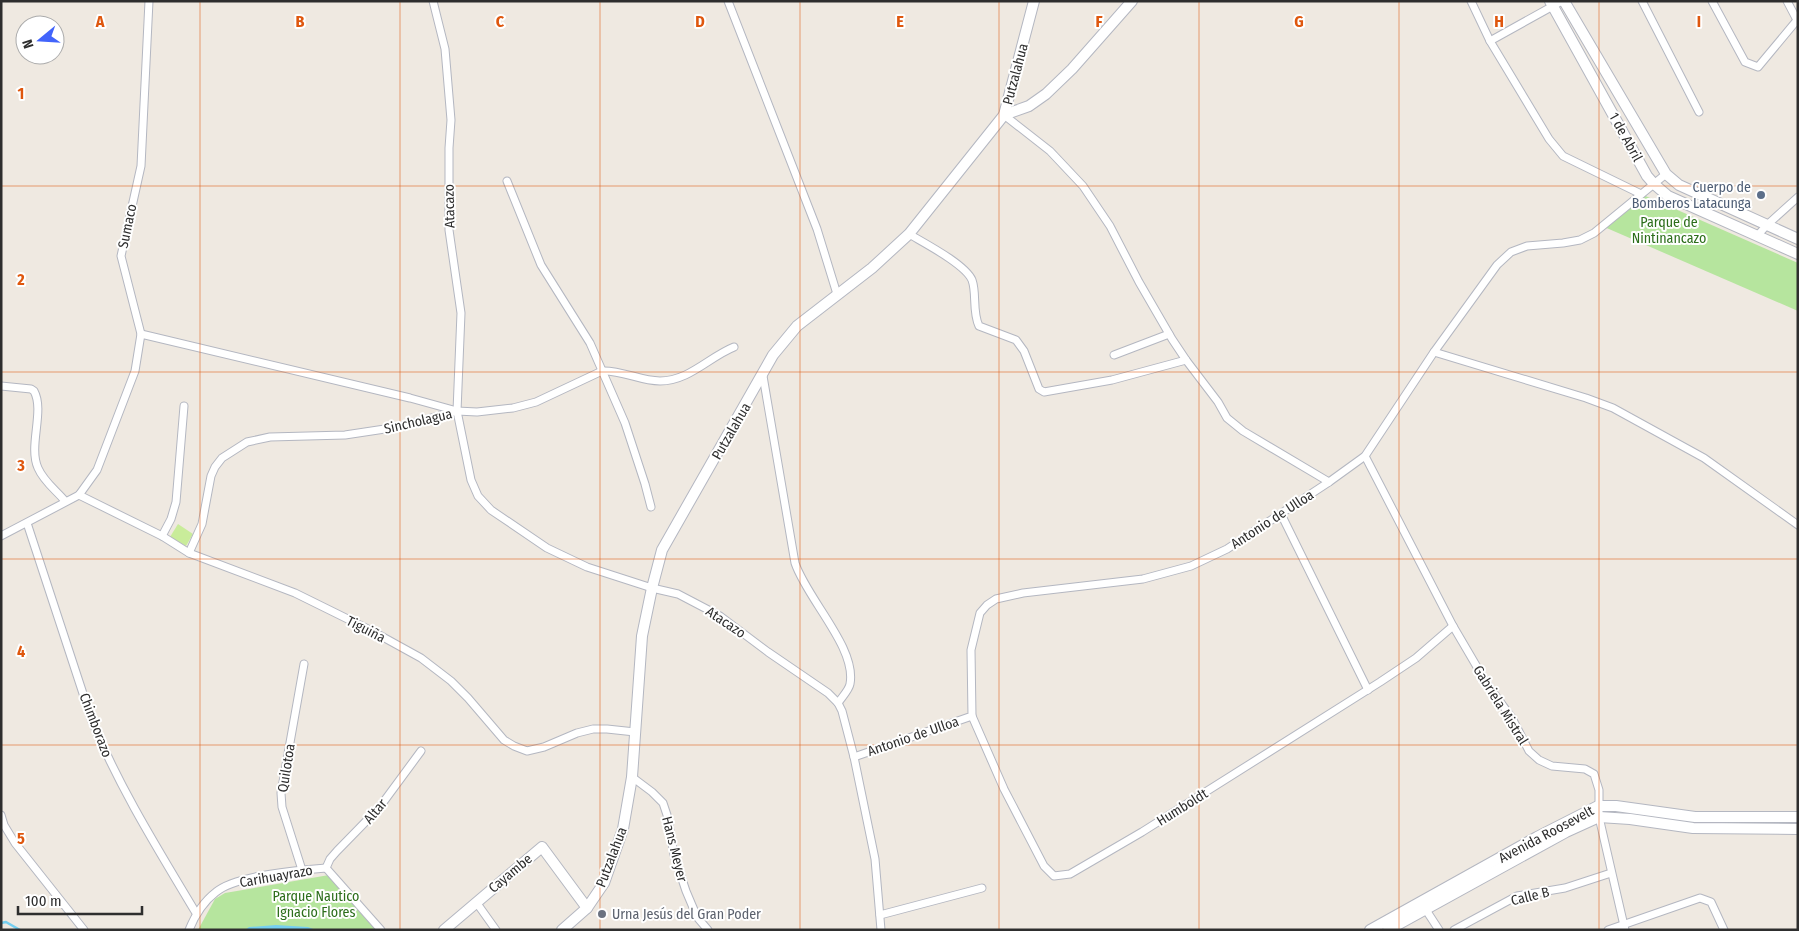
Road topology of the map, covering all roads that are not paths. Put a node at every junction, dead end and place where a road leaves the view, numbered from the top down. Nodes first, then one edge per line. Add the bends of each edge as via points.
1 (149, 1) edge
2 (433, 1) edge
3 (728, 1) edge
4 (1034, 1) edge
5 (1132, 1) edge
6 (1471, 1) edge
7 (1642, 1) edge
8 (1712, 1) edge
9 (1787, 1) edge
10 (1557, 2) edge
11 (1797, 20) edge
12 (1490, 41) junction
13 (1699, 112) dead end
14 (1004, 115) junction
15 (1666, 174) junction
16 (508, 181) dead end
17 (1654, 184) junction
18 (1641, 194) junction
19 (1798, 197) edge
20 (1767, 225) junction
21 (909, 234) junction
22 (1757, 236) junction
23 (1798, 239) edge
24 (1798, 254) edge
25 (837, 294) junction
26 (140, 334) junction
27 (1170, 334) junction
28 (734, 347) dead end
29 (1434, 352) junction
30 (1114, 355) dead end
31 (1186, 360) junction
32 (602, 371) junction
33 (763, 376) junction
34 (1, 386) edge
35 (184, 406) dead end
36 (457, 411) junction
37 (1365, 456) junction
38 (1329, 482) junction
39 (79, 495) junction
40 (65, 501) junction
41 (651, 507) dead end
42 (1281, 514) junction
43 (27, 523) junction
44 (1798, 525) edge
45 (1, 536) edge
46 (162, 536) junction
47 (189, 553) junction
48 (652, 588) junction
49 (1453, 626) junction
50 (304, 664) dead end
51 (1368, 690) junction
52 (838, 702) junction
53 (972, 716) junction
54 (635, 732) junction
55 (421, 751) dead end
56 (854, 757) junction
57 (632, 777) junction
58 (1598, 806) junction
59 (1, 815) edge
60 (1599, 816) junction
61 (1798, 818) edge
62 (1798, 829) edge
63 (326, 868) junction
64 (302, 870) junction
65 (1611, 873) junction
66 (982, 888) dead end
67 (476, 902) junction
68 (587, 908) junction
69 (1426, 910) junction
70 (196, 913) junction
71 (880, 915) junction
72 (1625, 927) edge
73 (84, 930) edge
74 (189, 930) edge
75 (380, 930) edge
76 (444, 930) edge
77 (496, 930) edge
78 (562, 930) edge
79 (708, 930) edge
80 (881, 930) edge
81 (1370, 930) edge
82 (1388, 930) edge
83 (1438, 930) edge
84 (1454, 930) edge
85 (1608, 930) edge
86 (1724, 930) edge

1 - 26 street, Sumaco via 140,166 121,256
2 - 36 street, Atacazo via 446,49 451,120 449,230 461,314
3 - 25 street via 817,229
4 - 14 street, Putzalahua
5 - 14 street via 1046,94 1029,106
6 - 12 street
7 - 13 street
8 - 11 street via 1745,62 1758,67
9 - 11 street
10 - 12 street
10 - 15 street, 1 de Abril
10 - 17 street, 1 de Abril
12 - 18 street via 1563,156
14 - 21 street, Putzalahua
14 - 27 street via 1050,151 1083,186 1110,226
15 - 17 street, Antonio de Ulloa
15 - 20 street, 1 de Abril via 1679,185
16 - 32 street via 541,265 590,343
17 - 18 street, Antonio de Ulloa
17 - 22 street, 1 de Abril via 1668,196
18 - 29 street, Antonio de Ulloa via 1594,233 1580,240 1527,246 1511,252 1497,265
19 - 20 street
20 - 22 street
20 - 23 street, 1 de Abril
21 - 25 street, Putzalahua
21 - 31 street via 966,272 972,280 979,326 1016,340 1024,351 1039,389 1044,392 1112,380
22 - 24 street, 1 de Abril
25 - 33 street, Putzalahua via 797,326 774,355
26 - 36 street
26 - 39 street, Sumaco via 135,372 97,470
27 - 30 street
27 - 31 street
28 - 32 street via 688,373 662,381
29 - 37 street, Antonio de Ulloa
29 - 44 street via 1612,408 1704,458
31 - 38 street via 1228,418 1243,431
32 - 36 street, Sincholagua via 528,404 477,412
32 - 41 street via 637,457
33 - 48 street, Putzalahua via 662,550
33 - 52 street via 795,563 850,666 850,685
34 - 40 street via 34,391 37,401 35,462 42,476
35 - 46 street via 176,502
36 - 47 street, Sincholagua via 398,427 345,435 270,437 248,442 222,458 215,467 202,524
36 - 48 street, Atacazo via 471,480 478,496 490,510 547,548 587,567
37 - 38 street, Antonio de Ulloa
37 - 49 street, Gabriela Mistral
38 - 42 street, Antonio de Ulloa
39 - 40 street
39 - 46 street, Tiguiña
40 - 43 street
42 - 51 street
42 - 53 street, Antonio de Ulloa via 1227,550 1191,566 1143,579 996,599 980,613 971,650
43 - 45 street
43 - 70 street, Chimborazo via 104,750
46 - 47 street, Tiguiña
47 - 54 street, Tiguiña via 294,593 420,658 451,681 504,740 514,746 527,751 594,729
48 - 52 street, Atacazo via 678,594 720,616
48 - 54 street, Putzalahua via 642,636
49 - 51 street, Humboldt via 1416,658
49 - 58 street, Gabriela Mistral via 1487,684 1512,718 1529,751 1552,766 1585,769 1594,774 1599,790
50 - 64 street, Quilotoa via 281,793 282,807
51 - 53 street, Humboldt via 1142,832 1070,874 1054,876 1044,866 1004,790
52 - 56 street
53 - 56 street, Antonio de Ulloa
54 - 57 street, Putzalahua
55 - 63 street, Altar via 380,808 337,851
56 - 71 street via 875,859
57 - 68 street, Putzalahua via 623,830 604,883
57 - 79 street, Hans Meyer via 663,803 674,855 686,891 697,917
58 - 60 street, Gabriela Mistral
58 - 61 street, Avenida Roosevelt via 1695,817
58 - 81 street, Avenida Roosevelt
59 - 73 street via 15,843
60 - 62 street, Avenida Roosevelt via 1694,828
60 - 65 street, Gabriela Mistral
60 - 69 street, Avenida Roosevelt
63 - 64 street, Carihuayrazo
63 - 75 street
64 - 70 street, Carihuayrazo via 230,884 216,891
65 - 72 street, Gabriela Mistral
65 - 84 street, Calle B via 1565,888 1516,896
66 - 71 street
67 - 68 street, Cayambe via 542,846
67 - 76 street, Cayambe
67 - 77 street
68 - 78 street, Putzalahua
69 - 82 street, Avenida Roosevelt
69 - 83 street
70 - 74 street, Carihuayrazo
71 - 80 street
72 - 85 street
72 - 86 street via 1700,898 1711,902

